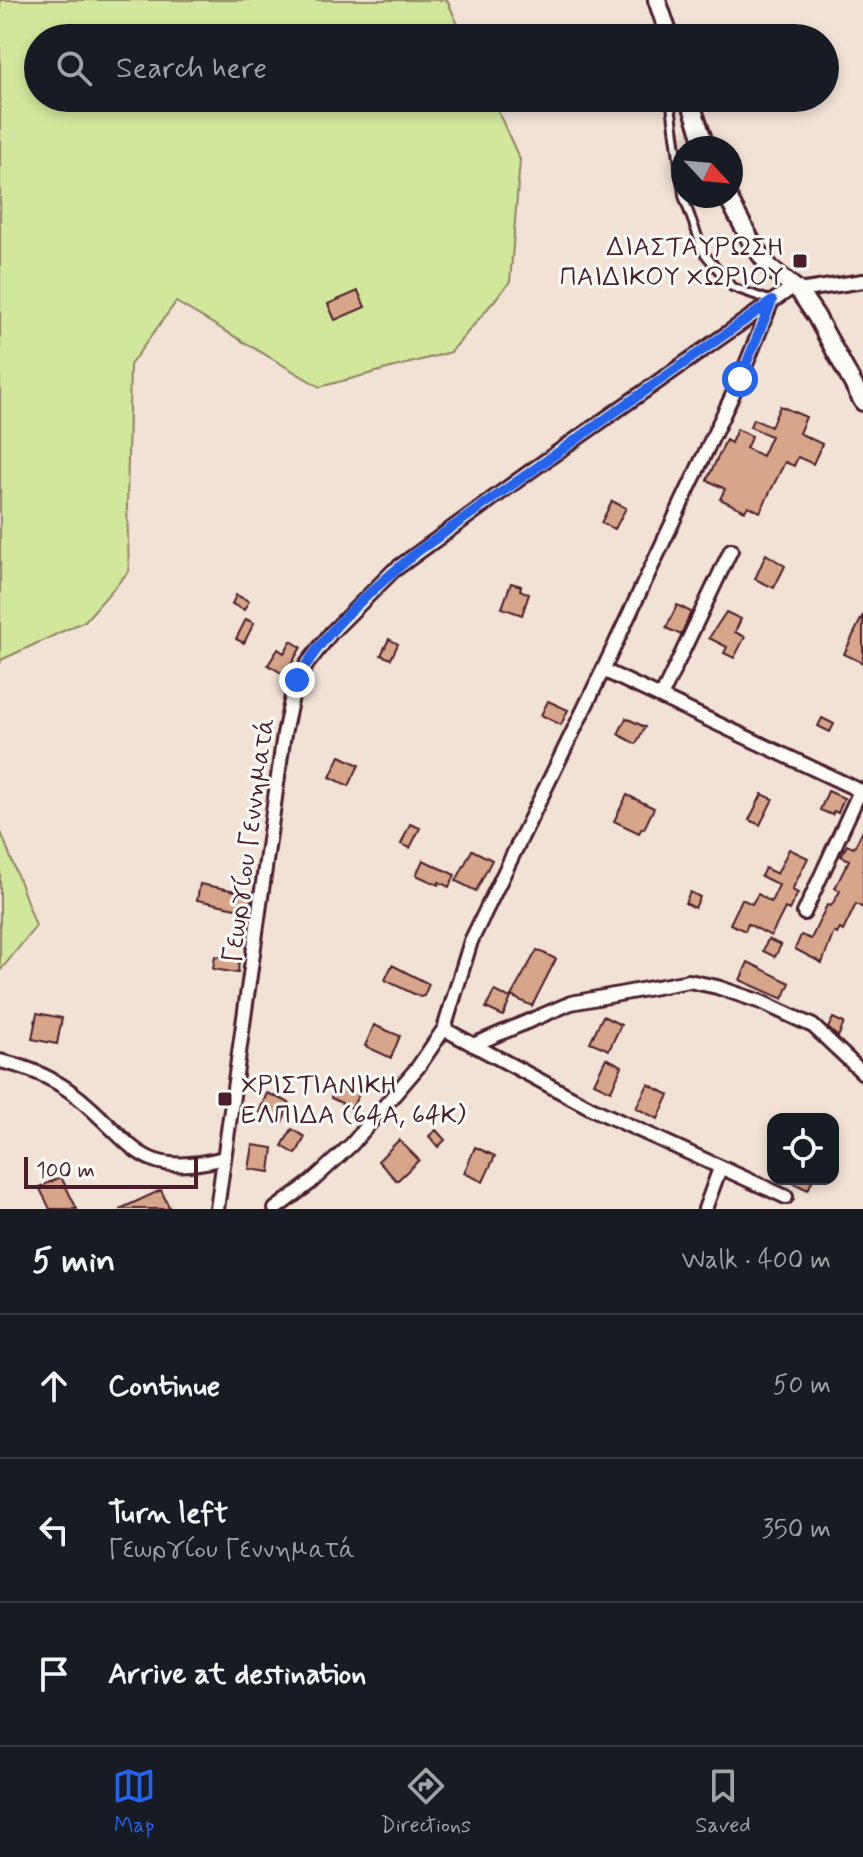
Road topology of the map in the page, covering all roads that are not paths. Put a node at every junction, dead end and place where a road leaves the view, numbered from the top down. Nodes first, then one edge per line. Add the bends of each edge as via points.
1 (658, 1) edge
2 (660, 24) edge
3 (665, 24) edge
4 (672, 112) edge
5 (694, 112) edge
6 (675, 136) edge
7 (702, 136) edge
8 (688, 208) edge
9 (733, 208) edge
10 (863, 281) edge
11 (796, 289) junction
12 (772, 301) junction
13 (863, 402) edge
14 (731, 550) dead end
15 (603, 670) junction
16 (661, 697) junction
17 (862, 791) edge
18 (804, 913) dead end
19 (444, 1029) junction
20 (473, 1045) junction
21 (0, 1061) edge
22 (863, 1073) edge
23 (224, 1158) junction
24 (720, 1168) junction
25 (786, 1197) dead end
26 (217, 1209) edge
27 (275, 1209) edge
28 (705, 1209) edge

1 - 2 lane
1 - 3 main road
4 - 6 lane
5 - 7 main road
8 - 12 lane via 704,253 732,287
9 - 11 main road via 770,268
10 - 11 street
11 - 12 street, Γεωργίου Γεννηματά
11 - 13 main road
12 - 15 street
12 - 23 street, Γεωργίου Γεννηματά via 417,552 351,612 301,672 282,747
14 - 16 street
15 - 16 street
15 - 19 street via 471,941
16 - 17 street
17 - 18 street
19 - 20 street
19 - 27 street via 352,1144
20 - 22 street via 571,1003 689,981 761,1002 813,1026
20 - 24 street
21 - 23 street via 65,1088 148,1158 182,1165
23 - 26 street, Γεωργίου Γεννηματά
24 - 25 street
24 - 28 street

